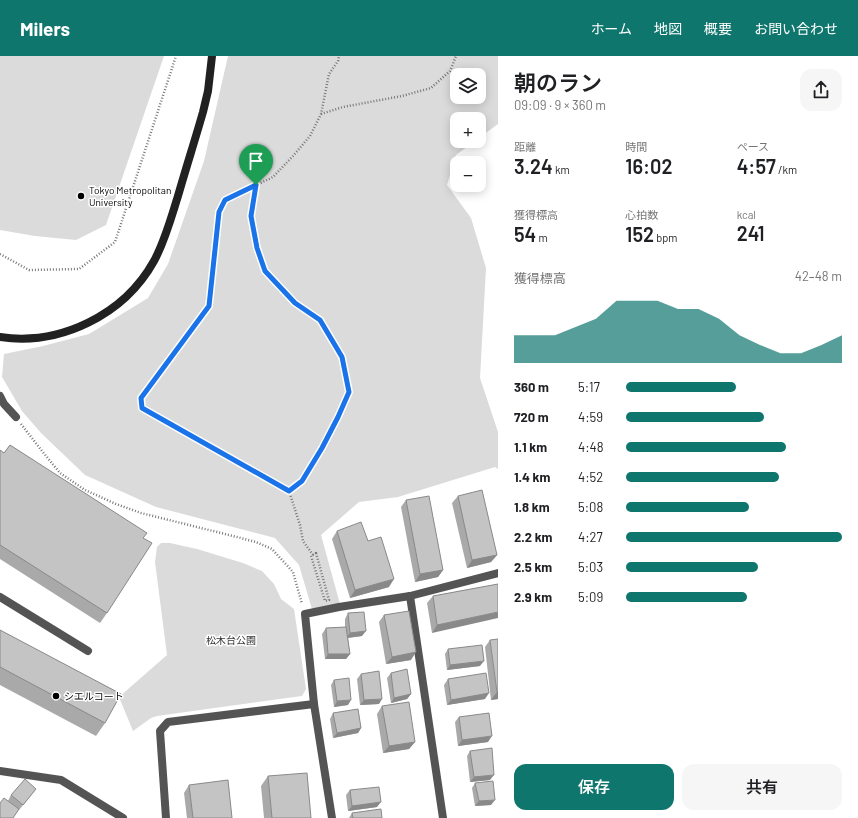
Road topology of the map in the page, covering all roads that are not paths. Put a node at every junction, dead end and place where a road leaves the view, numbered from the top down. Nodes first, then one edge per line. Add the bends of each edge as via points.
1 (212, 56) edge
2 (0, 337) edge
3 (0, 396) edge
4 (2, 407) edge
5 (16, 418) road end
6 (498, 573) edge
7 (410, 596) junction
8 (0, 597) edge
9 (88, 651) dead end
10 (314, 704) junction
11 (0, 771) edge
12 (123, 818) edge
13 (166, 818) edge
14 (332, 818) edge
15 (443, 818) edge

1 - 2 street via 203,112 167,232 154,262 143,278 113,308 82,326 51,336
3 - 4 street
4 - 5 street
6 - 7 street
7 - 10 street via 305,614
7 - 15 street
8 - 9 street
10 - 13 street via 168,722 160,731
10 - 14 street
11 - 12 street via 61,780

